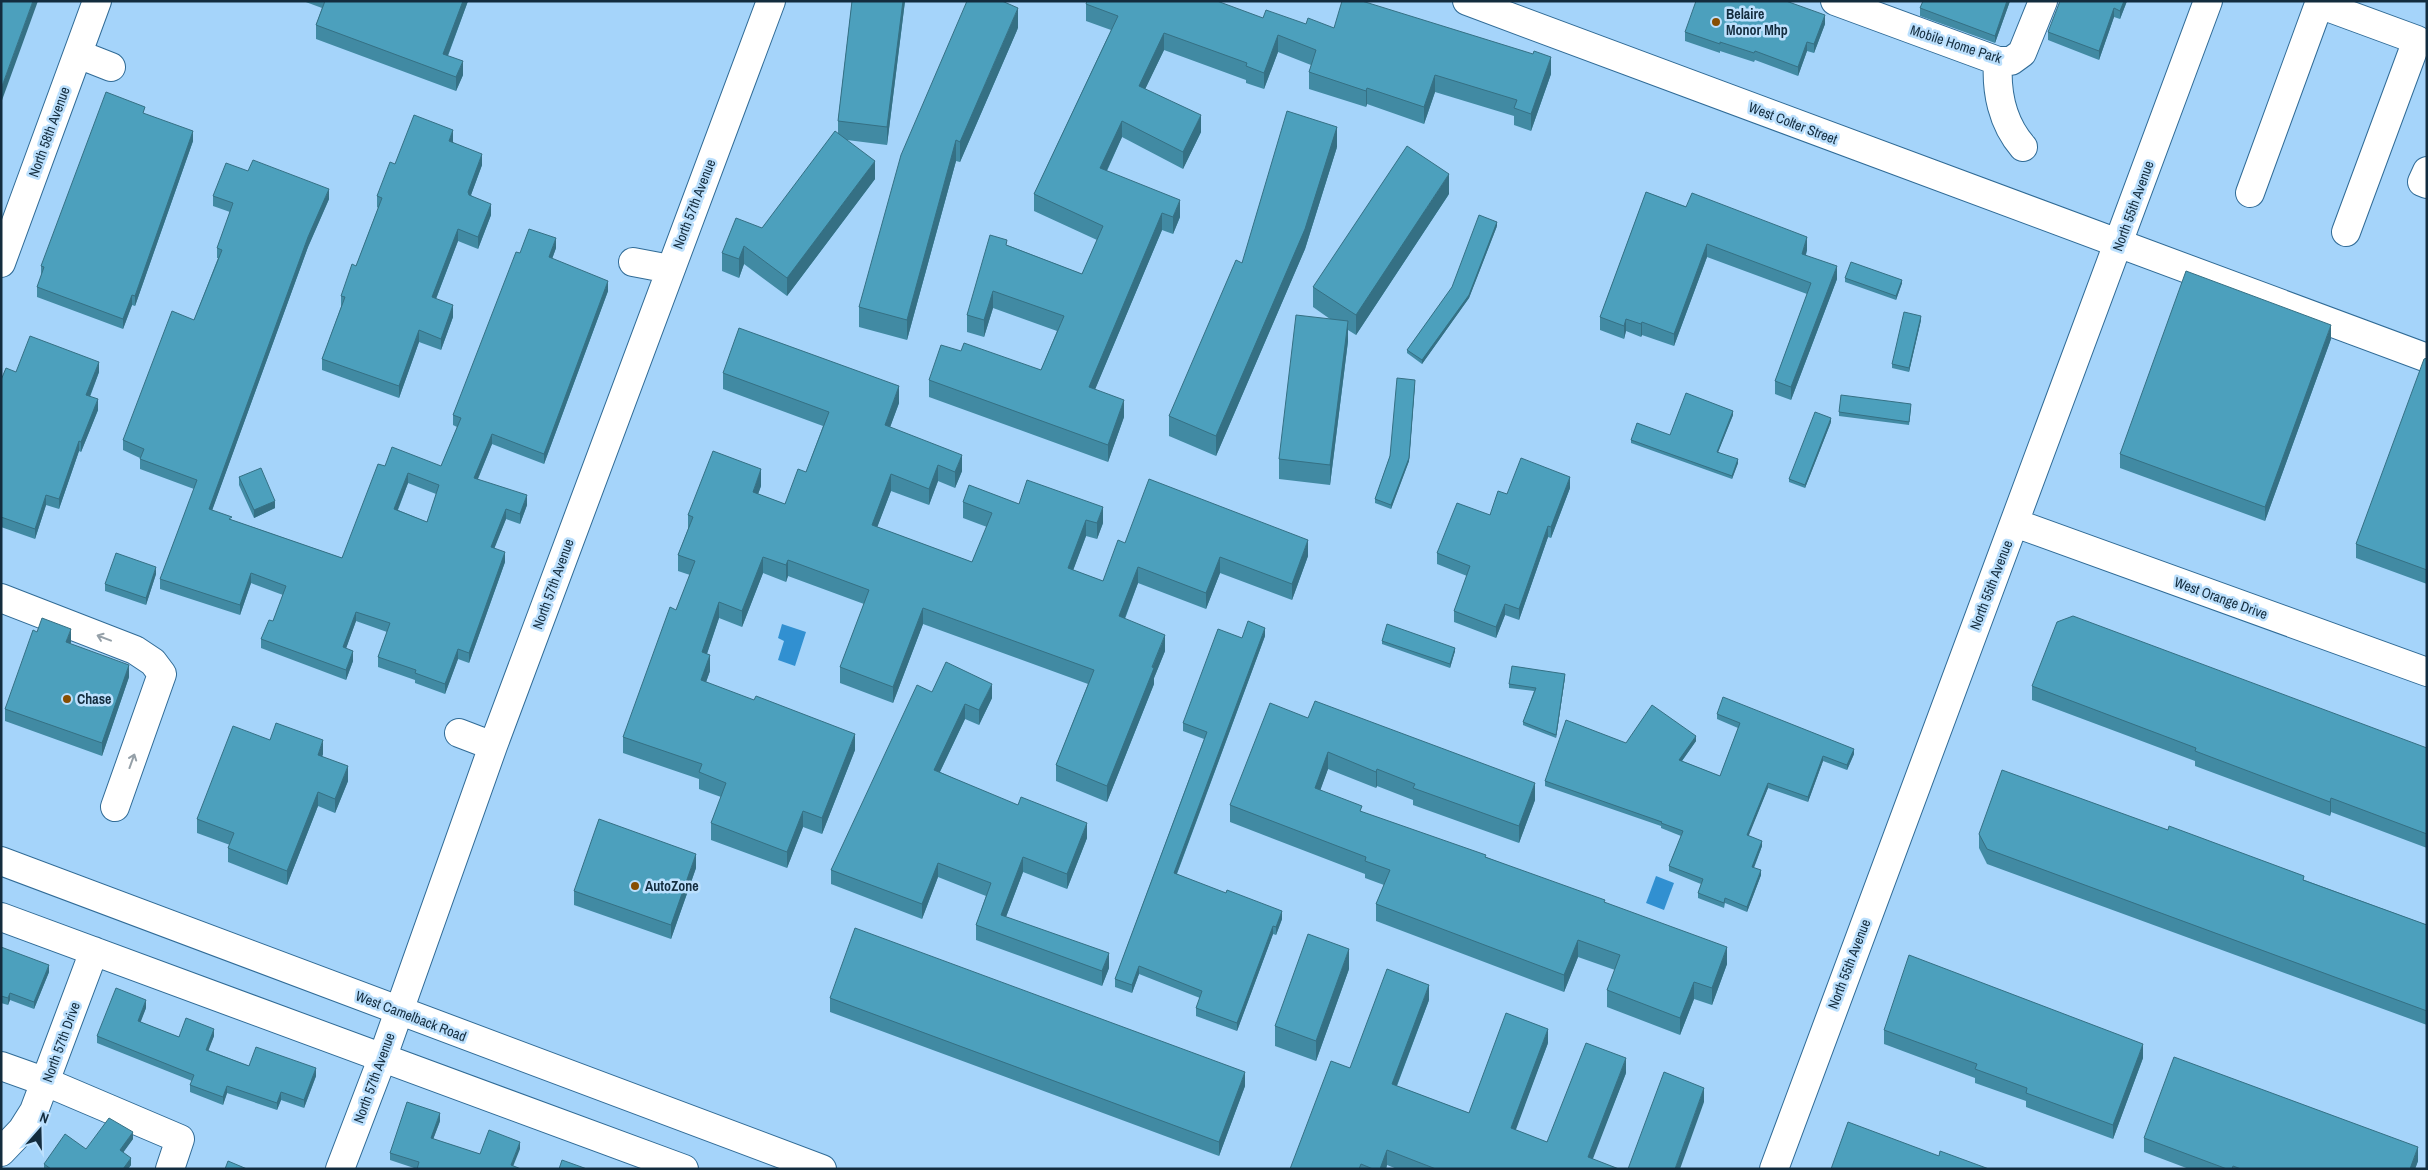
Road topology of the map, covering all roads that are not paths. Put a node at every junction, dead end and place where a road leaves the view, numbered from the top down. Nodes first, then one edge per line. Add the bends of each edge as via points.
1 (97, 1) edge
2 (770, 1) edge
3 (1467, 1) edge
4 (1835, 1) edge
5 (2044, 1) edge
6 (2208, 1) edge
7 (2375, 12) edge
8 (78, 54) junction
9 (1998, 61) junction
10 (111, 67) dead end
11 (2022, 147) dead end
12 (2427, 171) edge
13 (2427, 184) edge
14 (2250, 193) dead end
15 (2346, 232) dead end
16 (2119, 245) junction
17 (1, 262) edge
18 (633, 262) dead end
19 (670, 269) junction
20 (2427, 358) edge
21 (2015, 523) junction
22 (1, 598) edge
23 (2427, 672) edge
24 (459, 734) dead end
25 (493, 746) junction
26 (115, 807) dead end
27 (1, 862) edge
28 (1, 917) edge
29 (94, 951) junction
30 (398, 1011) junction
31 (382, 1058) junction
32 (1, 1066) edge
33 (46, 1082) junction
34 (1, 1152) edge
35 (674, 1167) edge
36 (170, 1169) edge
37 (340, 1169) edge
38 (822, 1169) edge
39 (1774, 1169) edge

1 - 8 street, North 58th Avenue
2 - 19 street, North 57th Avenue
3 - 16 street, West Colter Street
4 - 9 street, Mobile Home Park
5 - 9 street, Mobile Home Park via 2022,53 2011,61
6 - 16 street, North 55th Avenue
7 - 14 street via 2319,4
7 - 15 street via 2417,40
8 - 10 street
8 - 17 street, North 58th Avenue
9 - 11 street via 1996,86 2014,137
12 - 13 street via 2422,182
16 - 20 street, West Colter Street
16 - 21 street, North 55th Avenue
18 - 19 street
19 - 25 street, North 57th Avenue
21 - 23 street, West Orange Drive
21 - 39 street, North 55th Avenue
26 -> 22 street via 162,674 153,662 135,650
24 - 25 street
25 - 30 street, North 57th Avenue
27 - 30 street, West Camelback Road
28 - 29 street
29 - 31 street
29 - 33 street, North 57th Drive
30 - 31 street, North 57th Avenue
30 - 38 street, West Camelback Road
31 - 35 street
31 - 37 street, North 57th Avenue
32 - 33 street
33 - 34 street, North 57th Drive via 22,1130
33 - 36 street via 180,1139

